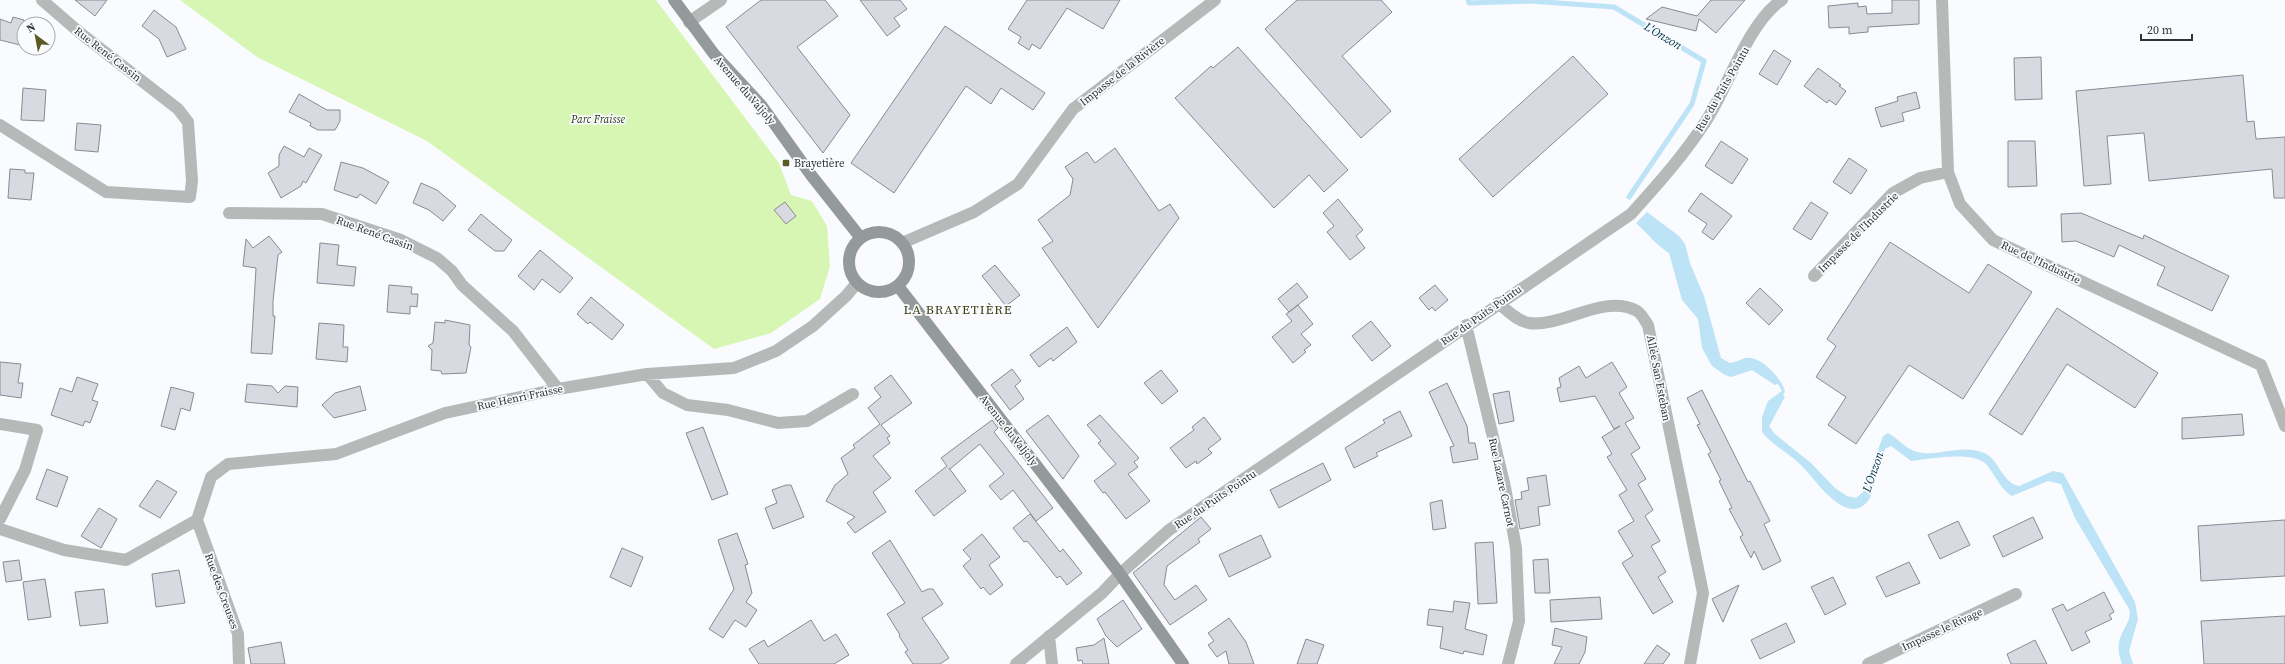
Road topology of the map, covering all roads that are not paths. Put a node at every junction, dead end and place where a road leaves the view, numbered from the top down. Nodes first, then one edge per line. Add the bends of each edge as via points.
1 (42, 0) edge
2 (674, 0) edge
3 (721, 0) edge
4 (1215, 0) edge
5 (1942, 0) edge
6 (1780, 1) edge
7 (689, 22) junction
8 (0, 126) edge
9 (1948, 172) junction
10 (229, 213) dead end
11 (860, 237) junction
12 (902, 243) junction
13 (1814, 276) dead end
14 (857, 283) junction
15 (898, 286) junction
16 (1498, 303) junction
17 (1466, 326) junction
18 (647, 374) junction
19 (558, 389) junction
20 (853, 394) dead end
21 (0, 424) edge
22 (2285, 426) edge
23 (0, 519) edge
24 (197, 520) junction
25 (0, 529) edge
26 (1120, 574) junction
27 (2016, 594) dead end
28 (1049, 636) junction
29 (239, 664) edge
30 (1016, 664) edge
31 (1052, 664) edge
32 (1183, 664) edge
33 (1508, 664) edge
34 (1690, 664) edge
35 (1868, 664) edge

1 - 8 street, Rue René Cassin via 178,109 188,122 192,181 190,197 106,192
2 - 7 main road, Avenue du Valjoly
3 - 7 street
4 - 12 street, Impasse de la Rivière via 1073,109 1018,184 974,212
5 - 9 street, Rue de l'Industrie
6 - 16 street, Rue du Puits Pointu via 1760,21 1707,120 1678,162 1631,214
7 - 11 main road, Avenue du Valjoly via 714,54 761,105
9 - 13 street, Impasse de l'Industrie via 1920,178 1893,194
9 - 22 street, Rue de l'Industrie via 1960,204 1993,240 2261,365
10 - 19 street, Rue René Cassin via 322,214 401,240 437,258 462,286 512,331
11 - 12 main road via 879,232 896,237
11 - 14 main road via 850,253 849,264 851,274
12 - 15 main road via 910,260 908,270
14 - 15 main road via 864,288 881,292
14 - 18 street, Rue Henri Fraisse via 813,326 776,351 734,368
15 - 26 main road, Avenue du Valjoly
16 - 17 street, Rue du Puits Pointu
16 - 34 street, Allée San Esteban via 1528,323 1546,323 1588,309 1621,306 1638,311 1648,325 1704,593
17 - 26 street, Rue du Puits Pointu via 1169,530
17 - 33 street, Rue Lazare Carnot via 1505,487 1516,548 1519,621
18 - 19 street, Rue Henri Fraisse
18 - 20 street via 663,393 687,405 728,410 778,423 807,421
19 - 24 street, Rue Henri Fraisse via 445,413 336,454 228,464 211,477
21 - 23 street via 36,430 25,470
24 - 25 street via 126,560 64,550
24 - 29 street, Rue des Creuses via 238,634
26 - 28 street, Rue du Puits Pointu via 1102,594
26 - 32 main road, Avenue du Valjoly
27 - 35 street, Impasse le Rivage
28 - 30 street, Rue du Puits Pointu
28 - 31 street

